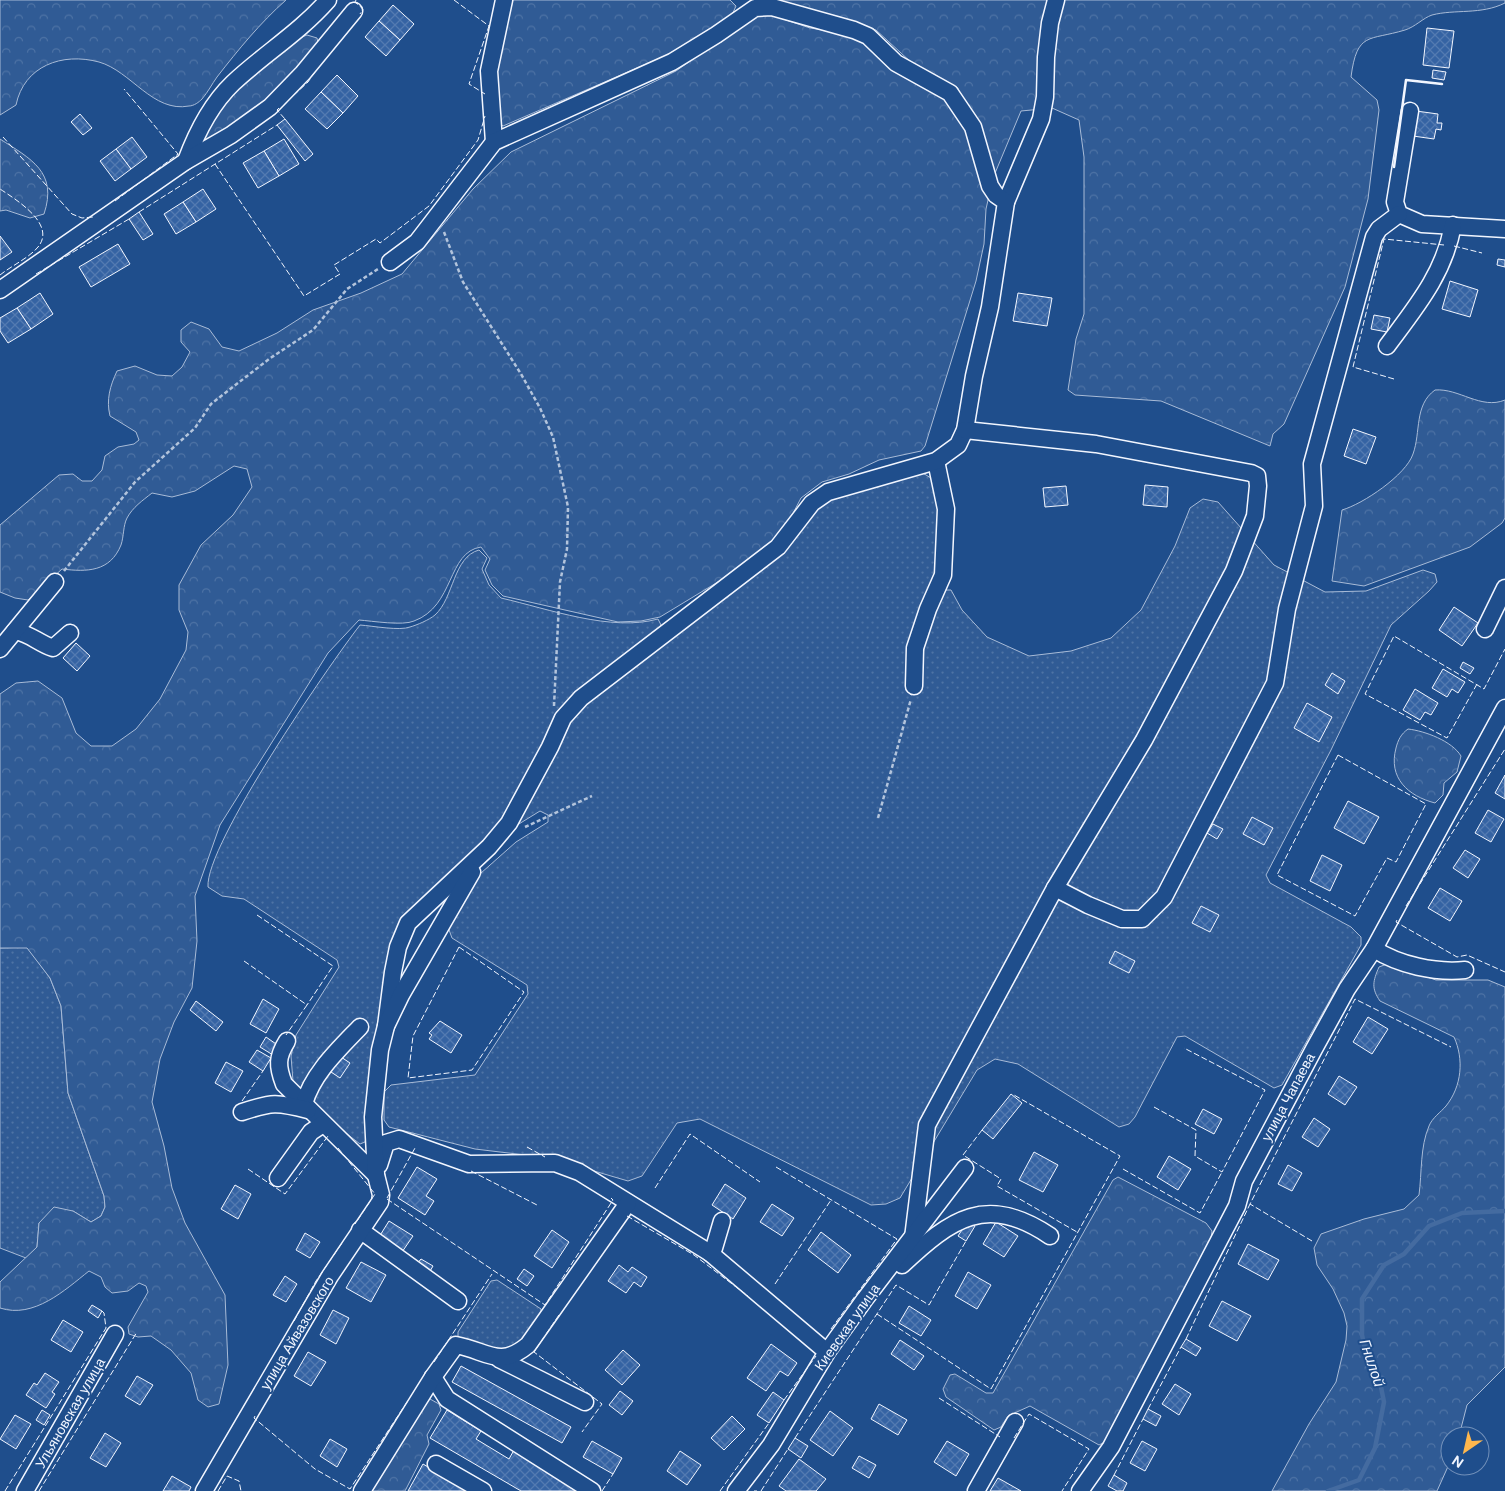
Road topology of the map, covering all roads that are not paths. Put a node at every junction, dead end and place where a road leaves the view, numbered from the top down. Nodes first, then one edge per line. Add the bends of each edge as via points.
1 (328, 0) edge
2 (504, 0) edge
3 (1056, 0) edge
4 (354, 11) dead end
5 (1410, 111) dead end
6 (494, 142) junction
7 (186, 161) junction
8 (1006, 202) junction
9 (1399, 214) junction
10 (1453, 225) junction
11 (1505, 229) edge
12 (390, 262) road end
13 (0, 290) edge
14 (1387, 346) dead end
15 (965, 430) junction
16 (936, 461) junction
17 (55, 582) road end
18 (1505, 588) edge
19 (1485, 629) dead end
20 (15, 631) junction
21 (70, 633) dead end
22 (0, 649) edge
23 (914, 686) road end
24 (1505, 708) edge
25 (489, 847) junction
26 (1055, 888) junction
27 (1374, 949) junction
28 (1465, 970) dead end
29 (386, 1026) junction
30 (360, 1027) dead end
31 (287, 1041) dead end
32 (306, 1107) junction
33 (242, 1112) dead end
34 (324, 1124) junction
35 (965, 1168) dead end
36 (376, 1175) junction
37 (278, 1178) dead end
38 (628, 1203) junction
39 (722, 1221) dead end
40 (360, 1230) junction
41 (1050, 1236) dead end
42 (913, 1238) junction
43 (710, 1253) junction
44 (865, 1299) junction
45 (458, 1301) dead end
46 (115, 1334) dead end
47 (827, 1352) junction
48 (499, 1359) junction
49 (433, 1377) junction
50 (585, 1402) dead end
51 (1015, 1422) dead end
52 (436, 1464) dead end
53 (25, 1491) edge
54 (204, 1491) edge
55 (362, 1491) edge
56 (483, 1491) edge
57 (592, 1491) edge
58 (736, 1491) edge
59 (976, 1491) edge
60 (1080, 1491) edge

1 - 7 street via 300,30 232,84 206,117
2 - 6 street via 489,72
3 - 8 street via 1046,57 1041,119
4 - 7 street via 270,107
5 - 9 street via 1395,202
6 - 8 street via 672,62 755,8 772,7 868,36 896,63 950,93 972,127 990,186
6 - 12 street via 417,242
7 - 13 street
8 - 15 street via 990,307
9 - 10 street via 1422,224
9 - 26 street via 1379,229 1374,238 1312,464 1314,506 1287,609 1275,684 1164,896 1142,919 1122,919
10 - 11 street
10 - 14 street via 1444,262
15 - 16 street via 958,445
15 - 26 street via 1096,444 1251,472 1256,476 1258,486 1254,516 1234,570 1144,740
16 - 23 street via 946,508 943,575 914,648
16 - 25 street via 828,492 812,503 778,548 581,698 563,718 509,823
17 - 20 street
18 - 19 street
20 - 21 street via 30,634 53,648
20 - 22 street
24 - 27 street, улица Чапаева
25 - 29 street via 448,911
25 - 29 street via 408,923 392,972
26 - 42 street via 927,1125
27 - 28 street via 1387,958 1445,972
27 - 60 street, улица Чапаева via 1347,989 1244,1181 1237,1206 1112,1447
29 - 36 street, улица Айвазовского via 374,1107
30 - 32 street via 319,1074 306,1094
31 - 32 street via 277,1066 284,1084
32 - 33 street via 280,1102
32 - 34 street
34 - 36 street
34 - 37 street via 311,1132
35 - 42 street, Киевская улица
36 - 38 street via 386,1143 399,1139 468,1164 555,1163 591,1178
36 - 40 street, улица Айвазовского via 380,1202
38 - 43 street
38 - 48 street via 528,1345 517,1355
39 - 43 street
40 - 45 street
40 - 54 street, улица Айвазовского
41 - 44 street via 1035,1226 987,1212 973,1216 939,1232
42 - 44 street, Киевская улица
43 - 47 street
44 - 47 street, Киевская улица
46 - 53 street, Ульяновская улица
47 - 58 street, Киевская улица via 771,1445
48 - 49 street via 456,1346
48 - 50 street
49 - 55 street
49 - 57 street via 447,1399
51 - 59 street
52 - 56 street

